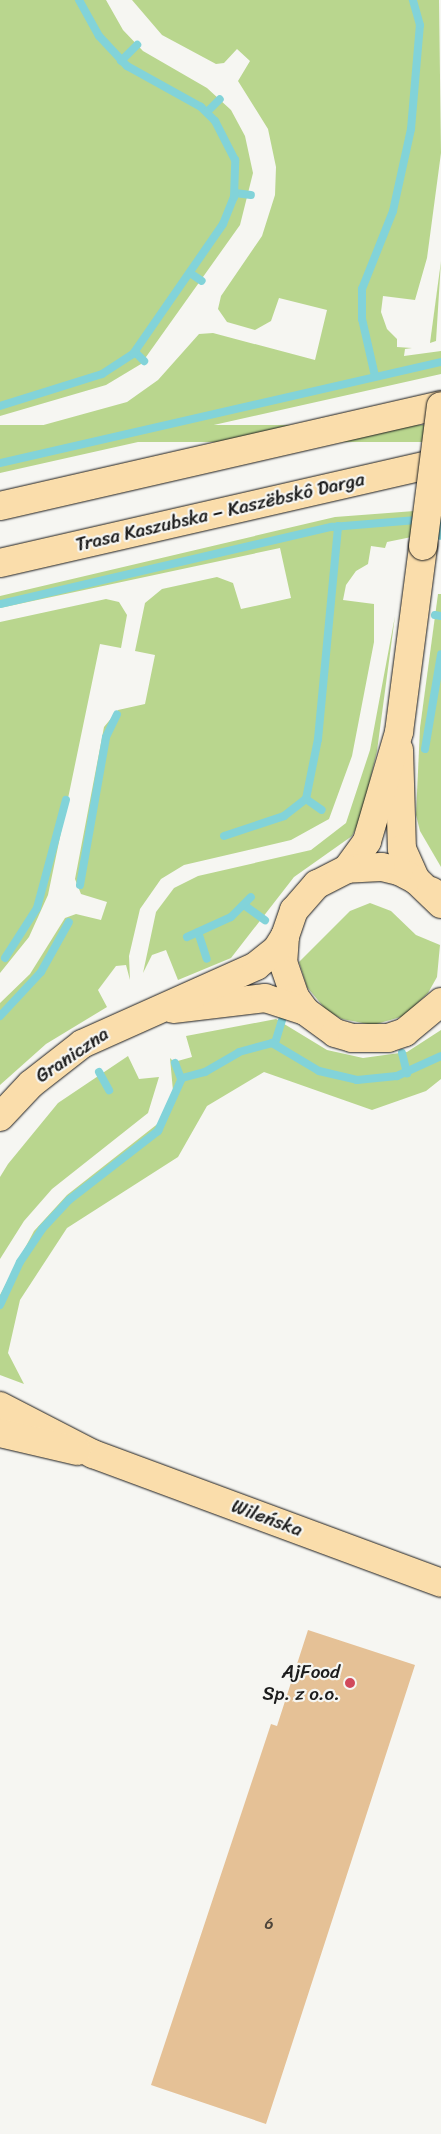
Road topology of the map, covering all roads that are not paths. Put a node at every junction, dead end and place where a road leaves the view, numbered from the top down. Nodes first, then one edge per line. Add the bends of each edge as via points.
1 (441, 406) edge
2 (441, 462) edge
3 (363, 479) junction
4 (441, 489) edge
5 (0, 506) edge
6 (0, 563) edge
7 (398, 732) junction
8 (347, 869) junction
9 (432, 893) edge
10 (285, 936) junction
11 (441, 1002) edge
12 (156, 1010) junction
13 (305, 1012) junction
14 (0, 1117) edge
15 (0, 1406) edge
16 (0, 1433) edge
17 (93, 1454) junction
18 (441, 1582) edge

1 - 5 main road
1 - 7 main road, bridge
2 - 3 main road, Trasa Kaszubska – Kaszëbskô Darga
3 - 4 main road
3 - 6 main road, Trasa Kaszubska – Kaszëbskô Darga
7 - 8 main road via 367,841
7 - 9 main road via 402,849
8 - 9 main road via 381,867
8 - 10 main road via 304,896
10 - 12 main road, Graniczna via 277,949 256,966
10 - 13 main road via 287,980
11 - 13 main road via 405,1032 370,1040 335,1032
12 - 13 main road, Graniczna via 265,998
12 - 14 main road, Graniczna via 113,1027 66,1054
15 - 17 main road, Wileńska
16 - 17 main road, Wileńska via 30,1443
17 - 18 main road, Wileńska

